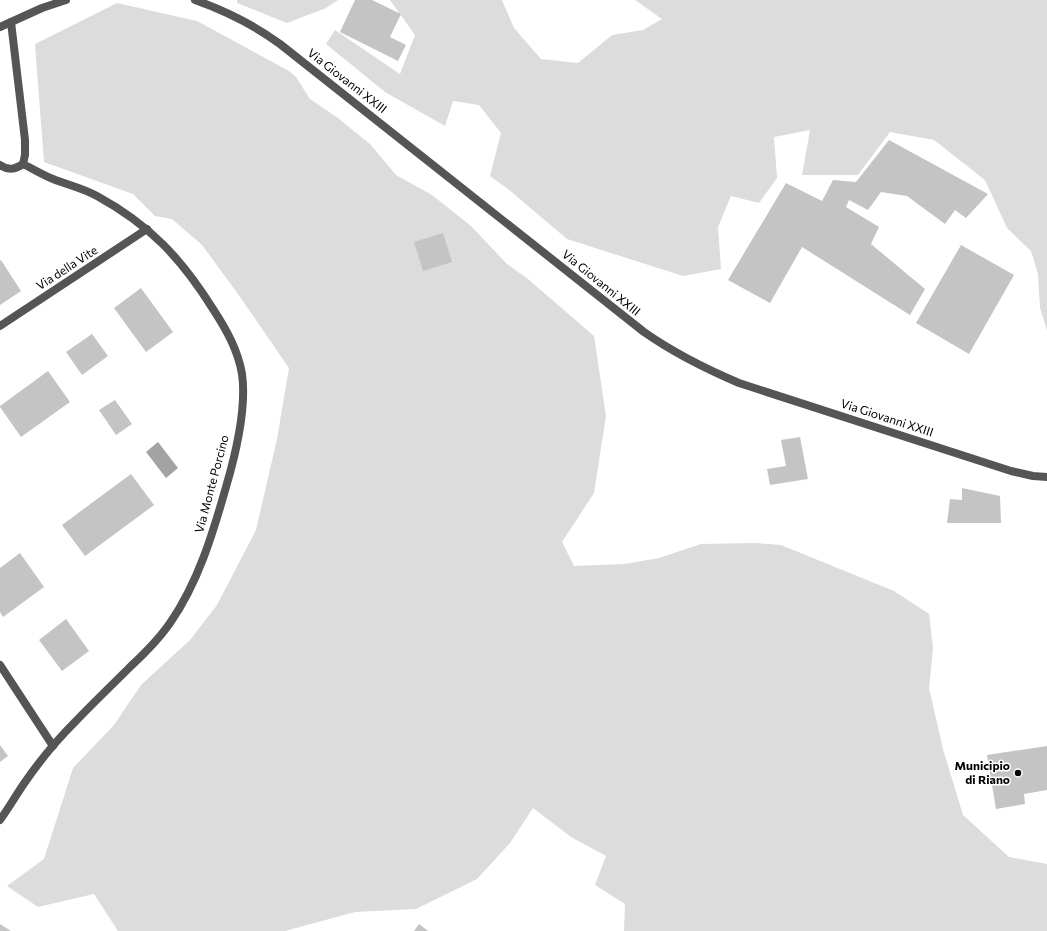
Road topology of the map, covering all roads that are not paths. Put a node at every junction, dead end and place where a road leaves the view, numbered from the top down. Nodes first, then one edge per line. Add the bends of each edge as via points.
1 (66, 0) edge
2 (195, 0) edge
3 (11, 22) junction
4 (0, 26) edge
5 (23, 164) junction
6 (0, 165) edge
7 (147, 229) junction
8 (0, 326) edge
9 (1047, 477) edge
10 (0, 665) edge
11 (53, 746) junction
12 (0, 820) edge

1 - 3 street
2 - 9 street, Via Giovanni XXIII via 222,10 280,44 644,332 677,353 739,383 1011,471
3 - 4 street
3 - 5 street via 25,140
5 - 6 street via 8,169
5 - 7 street, Via Monte Porcino via 94,194
7 - 8 street, Via della Vite
7 - 11 street, Via Monte Porcino via 195,281 233,345 243,386 237,445 207,548 191,586 171,622 154,643
10 - 11 street
11 - 12 street, Via Monte Porcino via 23,784

